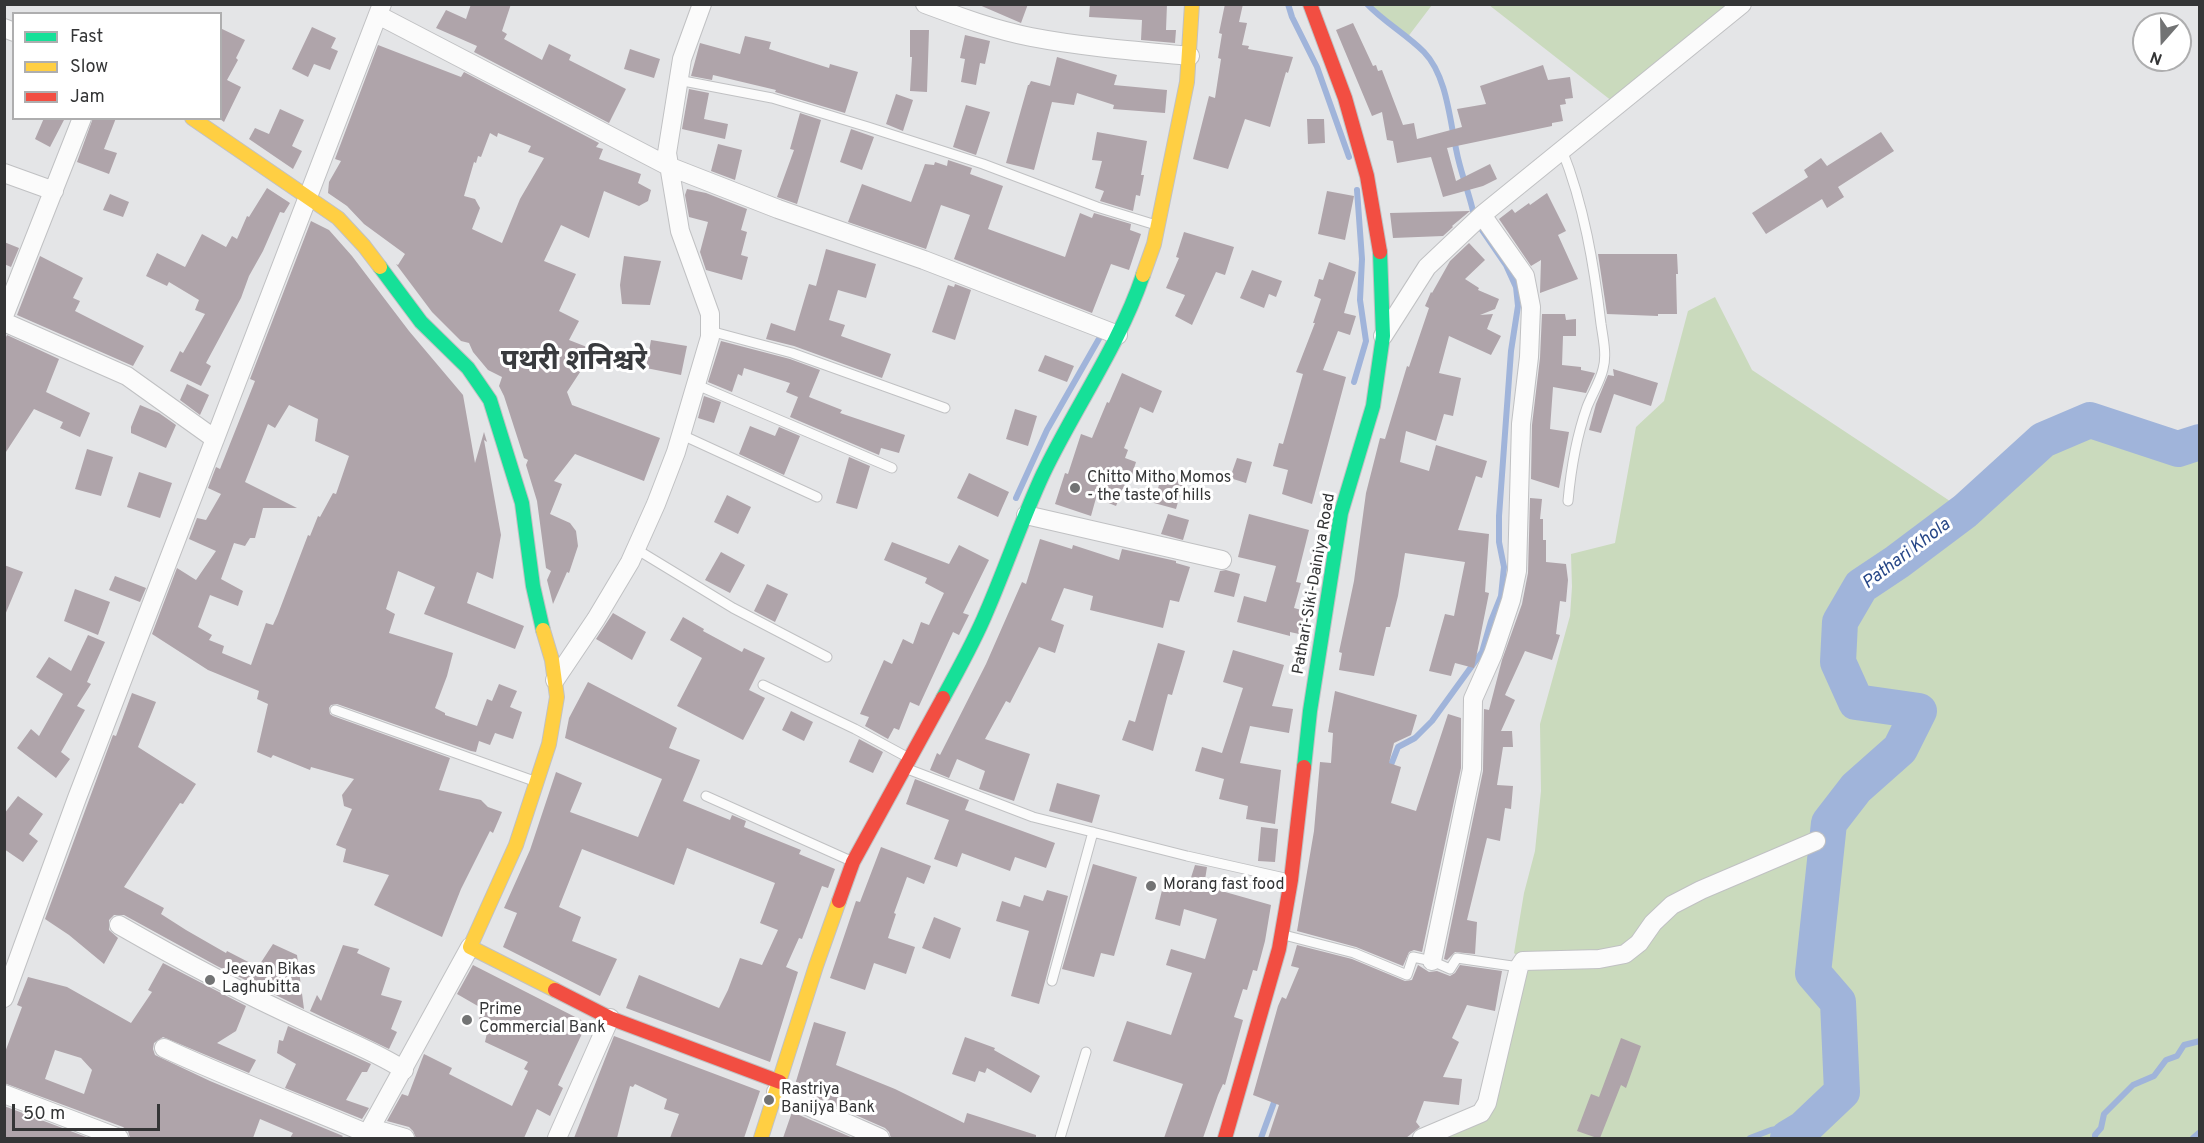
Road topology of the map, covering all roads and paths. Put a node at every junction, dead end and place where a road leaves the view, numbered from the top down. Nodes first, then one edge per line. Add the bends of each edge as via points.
1 (702, 4) edge
2 (925, 4) edge
3 (1192, 4) edge
4 (1310, 4) edge
5 (1742, 4) edge
6 (380, 10) edge
7 (1190, 56) junction
8 (678, 80) junction
9 (81, 120) edge
10 (195, 120) edge
11 (1562, 150) junction
12 (668, 166) junction
13 (4, 173) edge
14 (54, 191) junction
15 (309, 196) junction
16 (1482, 215) junction
17 (1158, 226) junction
18 (4, 316) edge
19 (4, 322) edge
20 (710, 331) junction
21 (1118, 335) junction
22 (1383, 336) junction
23 (697, 385) junction
24 (945, 408) dead end
25 (681, 435) junction
26 (215, 439) junction
27 (892, 468) dead end
28 (817, 497) dead end
29 (1568, 501) dead end
30 (1026, 515) junction
31 (636, 549) junction
32 (1222, 560) dead end
33 (827, 657) dead end
34 (555, 680) junction
35 (763, 685) dead end
36 (335, 710) dead end
37 (906, 763) junction
38 (536, 782) junction
39 (706, 796) dead end
40 (1094, 832) junction
41 (1816, 841) dead end
42 (853, 862) junction
43 (1291, 880) junction
44 (119, 925) dead end
45 (1282, 934) junction
46 (470, 947) junction
47 (1432, 961) junction
48 (1519, 967) junction
49 (1052, 981) dead end
50 (4, 998) edge
51 (610, 1018) junction
52 (164, 1048) dead end
53 (1086, 1052) dead end
54 (404, 1070) junction
55 (778, 1087) junction
56 (4, 1094) edge
57 (368, 1134) edge
58 (119, 1138) edge
59 (405, 1138) edge
60 (557, 1138) edge
61 (761, 1138) edge
62 (880, 1138) edge
63 (1060, 1138) edge
64 (1225, 1138) edge
65 (1422, 1138) edge

1 - 8 street
2 - 7 street via 1028,36
3 - 7 street
4 - 22 street, Pathari-Siki-Dainiya Road via 1345,98 1367,176 1380,254
5 - 11 street
6 - 12 street
6 - 15 street
7 - 17 street
8 - 12 street
8 - 17 lane via 772,98 868,127
9 - 14 street
10 - 15 street
11 - 16 street
11 - 29 lane via 1583,212 1605,351 1604,368 1571,463
12 - 20 street via 680,231 710,314
12 - 21 street
13 - 14 street
14 - 18 street
15 - 26 street
15 - 34 street via 338,218 364,246 421,322 468,368 490,400 522,503 533,586
16 - 22 street via 1427,267
16 - 47 street via 1525,276 1531,307 1521,424 1517,571 1496,645 1473,699 1472,769
17 - 21 street via 1135,300
19 - 26 street via 127,376
20 - 23 street
20 - 24 lane via 792,353
21 - 30 street via 1043,475
22 - 43 street, Pathari-Siki-Dainiya Road via 1373,406 1341,513 1310,711
23 - 25 street
23 - 27 lane
25 - 28 lane
25 - 31 street
26 - 50 street
30 - 32 street
30 - 37 street via 985,616
31 - 33 lane via 733,608
31 - 34 street
34 - 38 street via 557,697 549,744
35 - 37 lane via 855,729
36 - 38 lane
37 - 40 lane via 1033,817
37 - 42 street
38 - 46 street via 516,845
39 - 42 lane
40 - 43 lane
40 - 49 lane
41 - 48 street via 1672,905 1625,954 1599,959 1532,960
42 - 55 street
43 - 45 street, Pathari-Siki-Dainiya Road
44 - 54 street via 192,968 358,1044
45 - 47 lane via 1354,953 1407,975 1413,957
45 - 64 street, Pathari-Siki-Dainiya Road
46 - 51 street
46 - 54 street
47 - 48 lane via 1450,969 1457,958
48 - 65 street via 1487,1103 1481,1113
51 - 55 street
51 - 60 street
52 - 57 street
53 - 63 lane
54 - 57 street
55 - 61 street
55 - 62 street
56 - 58 street
57 - 59 street

